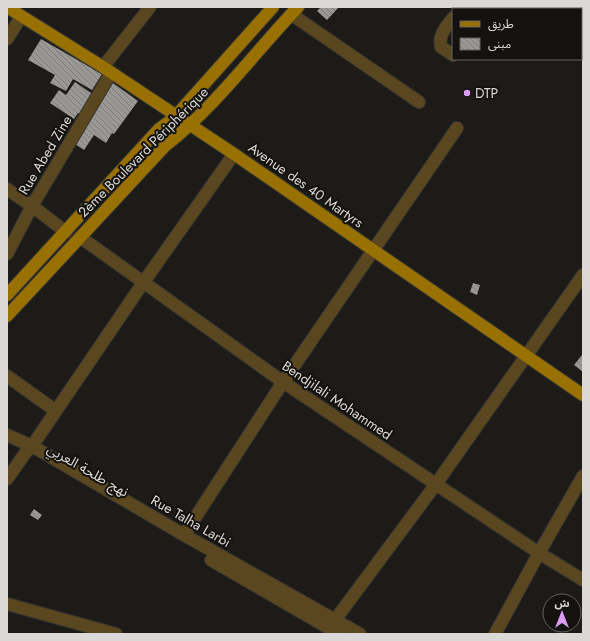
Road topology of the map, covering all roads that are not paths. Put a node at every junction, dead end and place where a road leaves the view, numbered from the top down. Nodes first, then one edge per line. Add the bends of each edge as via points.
1 (150, 7) edge
2 (273, 7) edge
3 (7, 8) edge
4 (295, 10) edge
5 (21, 17) junction
6 (452, 19) edge
7 (7, 39) edge
8 (452, 54) edge
9 (107, 70) junction
10 (419, 102) dead end
11 (176, 116) junction
12 (190, 125) junction
13 (457, 128) dead end
14 (234, 154) junction
15 (7, 189) edge
16 (32, 206) junction
17 (66, 232) junction
18 (80, 237) junction
19 (374, 250) junction
20 (7, 254) edge
21 (583, 275) edge
22 (143, 283) junction
23 (7, 295) edge
24 (7, 316) edge
25 (526, 356) junction
26 (7, 376) edge
27 (283, 382) junction
28 (583, 395) edge
29 (56, 411) junction
30 (7, 435) edge
31 (7, 443) edge
32 (29, 449) junction
33 (583, 476) edge
34 (7, 479) edge
35 (436, 484) junction
36 (184, 535) junction
37 (539, 553) junction
38 (583, 580) edge
39 (7, 604) edge
40 (335, 620) junction
41 (116, 634) edge
42 (339, 634) edge
43 (360, 634) edge
44 (495, 634) edge

1 - 9 street, Rue Abed Zine
2 - 11 main road, 2ème Boulevard Périphérique
3 - 5 main road, Avenue des 40 Martyrs
4 - 10 street
4 - 12 main road, 2ème Boulevard Périphérique via 216,100
5 - 7 street
5 - 9 main road, Avenue des 40 Martyrs
6 - 8 street via 442,32 439,42 441,47
9 - 11 main road, Avenue des 40 Martyrs
9 - 16 street, Rue Abed Zine
11 - 12 main road, Avenue des 40 Martyrs
11 - 17 main road, 2ème Boulevard Périphérique via 160,129
12 - 14 main road, Avenue des 40 Martyrs
12 - 18 main road, 2ème Boulevard Périphérique via 165,146
13 - 19 street
14 - 19 main road, Avenue des 40 Martyrs
14 - 22 street
15 - 16 street
16 - 17 street
16 - 20 street, Rue Abed Zine
17 - 23 main road, 2ème Boulevard Périphérique
18 - 22 street, Bendjilali Mohammed
18 - 24 main road, 2ème Boulevard Périphérique
19 - 25 main road, Avenue des 40 Martyrs
19 - 27 street
21 - 25 street
22 - 27 street, Bendjilali Mohammed
22 - 29 street
25 - 28 main road, Avenue des 40 Martyrs
25 - 35 street
26 - 29 street
27 - 35 street, Bendjilali Mohammed
27 - 36 street
29 - 32 street
30 - 32 street, Rue Talha Larbi
31 - 32 street, نهج طلحة العربي
32 - 34 street
32 - 36 street, Rue Talha Larbi
32 - 42 street, نهج طلحة العربي
33 - 37 street
35 - 37 street, Bendjilali Mohammed
35 - 40 street
36 - 40 street, Rue Talha Larbi
37 - 38 street, Bendjilali Mohammed
37 - 44 street
39 - 41 street
40 - 43 street, Rue Talha Larbi

